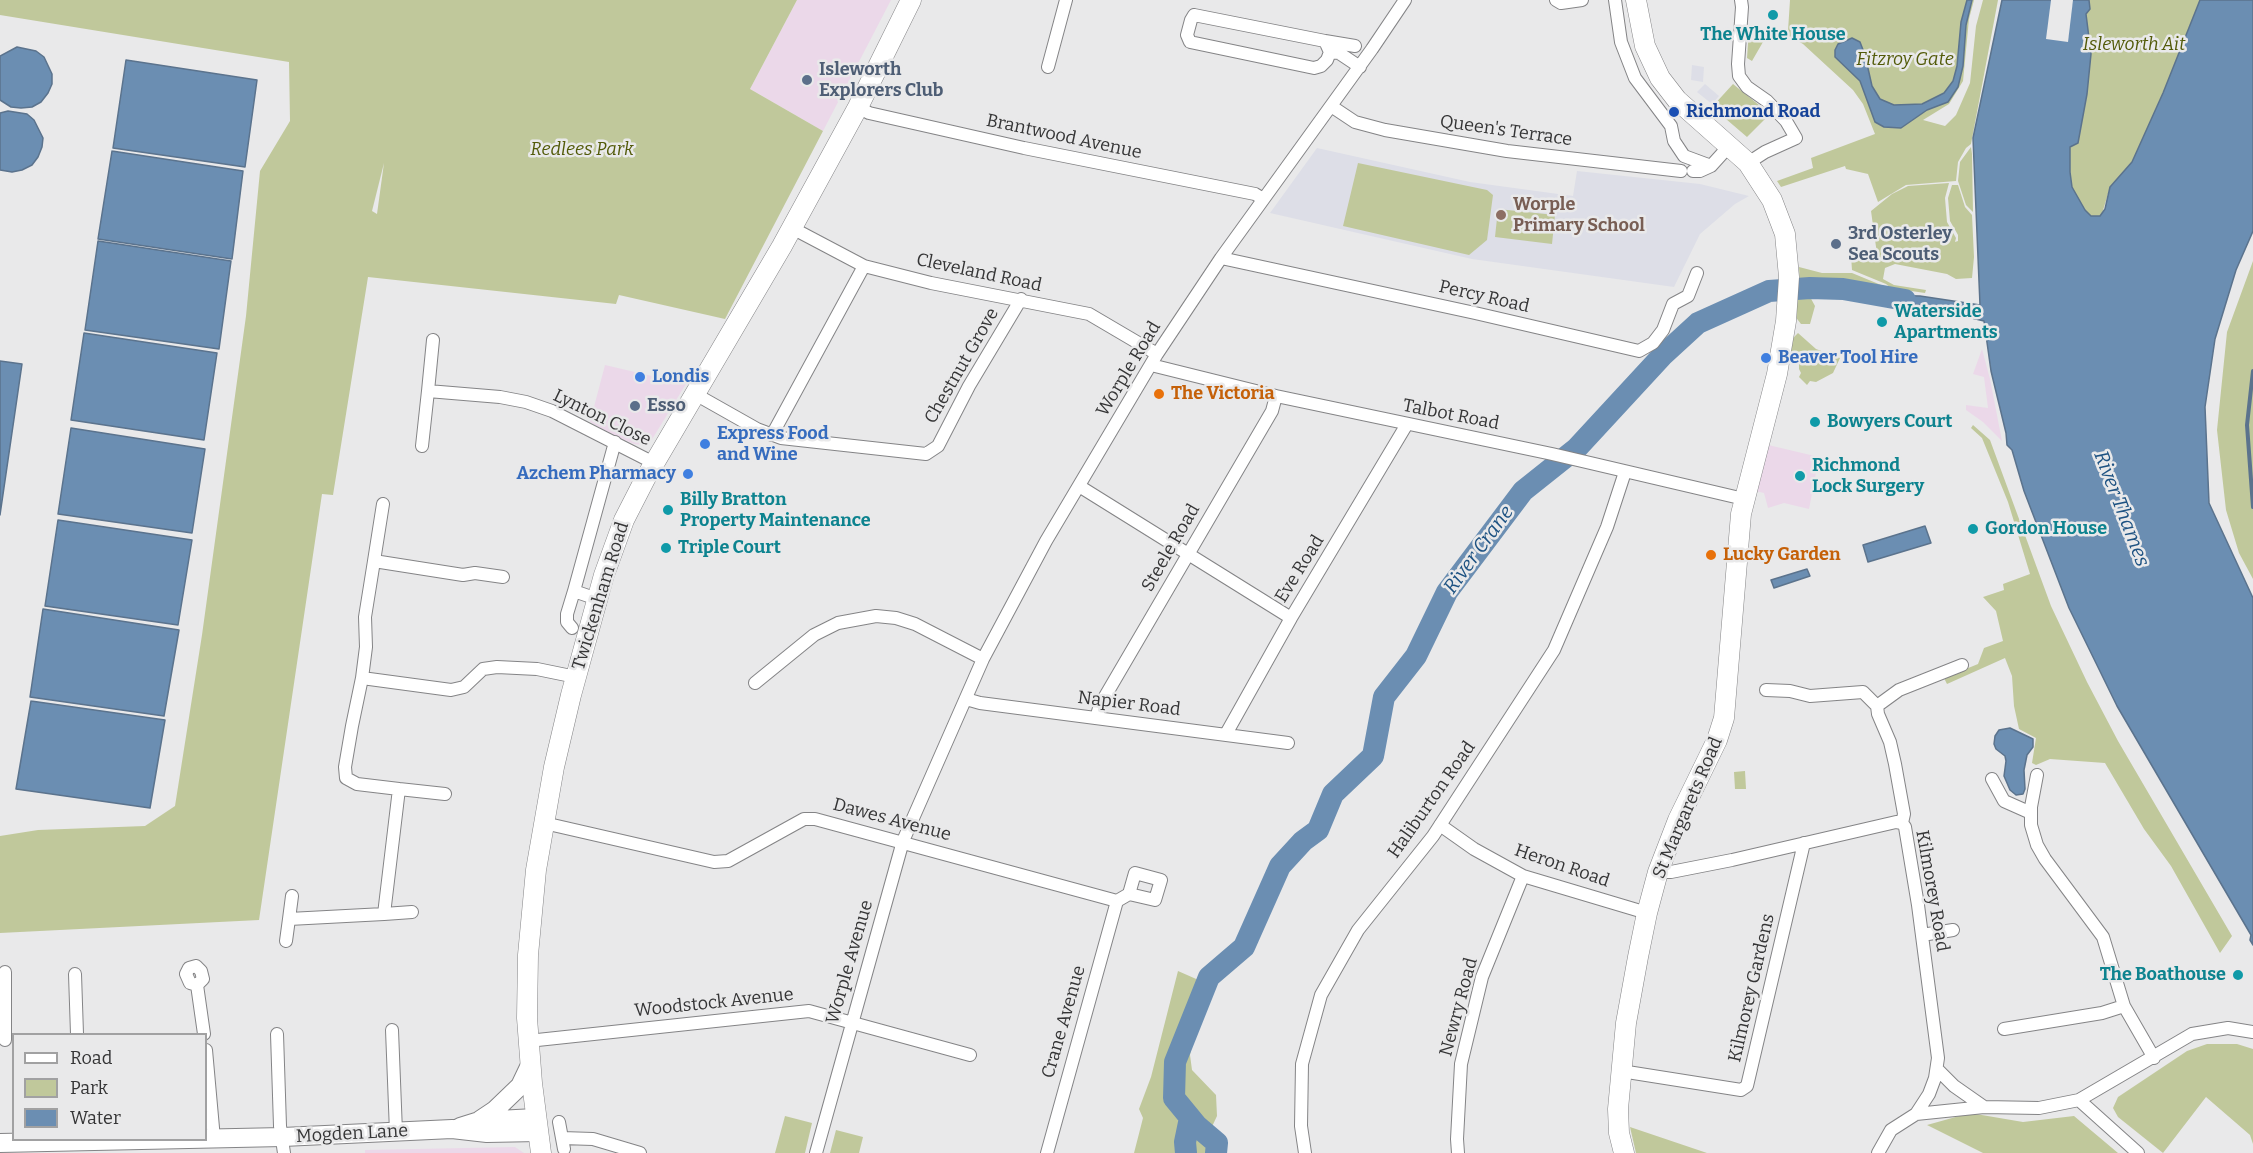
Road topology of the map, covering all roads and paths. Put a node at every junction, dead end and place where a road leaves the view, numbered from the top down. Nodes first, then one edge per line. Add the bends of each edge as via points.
1 (911, 0) edge
2 (1066, 0) edge
3 (1405, 0) edge
4 (1556, 0) edge
5 (1582, 0) edge
6 (1615, 0) edge
7 (1636, 0) edge
8 (1741, 0) edge
9 (1355, 46) dead end
10 (1327, 51) junction
11 (1048, 67) dead end
12 (1360, 67) junction
13 (1331, 106) junction
14 (858, 107) junction
15 (1730, 145) junction
16 (1748, 163) junction
17 (1711, 166) junction
18 (1263, 199) junction
19 (792, 228) junction
20 (1221, 258) junction
21 (864, 266) junction
22 (1697, 273) dead end
23 (1021, 299) junction
24 (433, 340) dead end
25 (1154, 360) junction
26 (428, 391) junction
27 (695, 394) junction
28 (1276, 396) junction
29 (1407, 424) junction
30 (772, 435) junction
31 (615, 442) junction
32 (422, 446) dead end
33 (654, 463) junction
34 (1624, 472) junction
35 (1079, 486) junction
36 (1744, 499) junction
37 (383, 504) dead end
38 (1188, 554) junction
39 (374, 561) junction
40 (503, 577) dead end
41 (574, 591) junction
42 (597, 599) junction
43 (1290, 618) junction
44 (572, 628) dead end
45 (983, 659) junction
46 (1962, 665) dead end
47 (576, 677) junction
48 (362, 678) junction
49 (755, 683) dead end
50 (1766, 690) dead end
51 (966, 699) junction
52 (1877, 706) junction
53 (1096, 718) junction
54 (1226, 734) junction
55 (1288, 743) dead end
56 (2037, 775) dead end
57 (1992, 779) dead end
58 (928, 783) joint
59 (399, 789) junction
60 (444, 794) dead end
61 (2031, 813) junction
62 (544, 823) junction
63 (1902, 823) junction
64 (1440, 825) junction
65 (903, 841) junction
66 (1804, 843) junction
67 (1658, 872) junction
68 (1523, 876) junction
69 (1129, 894) dead end
70 (292, 896) dead end
71 (1117, 901) junction
72 (412, 912) dead end
73 (1647, 913) junction
74 (384, 914) junction
75 (289, 919) junction
76 (1953, 930) dead end
77 (1922, 935) junction
78 (286, 941) dead end
79 (5, 972) dead end
80 (75, 974) dead end
81 (197, 985) dead end
82 (2124, 1006) junction
83 (852, 1022) junction
84 (2004, 1029) dead end
85 (392, 1030) dead end
86 (2253, 1032) edge
87 (78, 1033) edge
88 (204, 1033) edge
89 (277, 1034) dead end
90 (6, 1040) edge
91 (528, 1041) junction
92 (970, 1055) dead end
93 (2154, 1058) junction
94 (207, 1063) edge
95 (530, 1065) junction
96 (1937, 1069) junction
97 (1621, 1071) junction
98 (2079, 1100) junction
99 (1984, 1107) junction
100 (1916, 1114) junction
101 (478, 1121) junction
102 (559, 1122) dead end
103 (537, 1125) junction
104 (452, 1129) junction
105 (396, 1132) junction
106 (207, 1139) edge
107 (213, 1139) junction
108 (106, 1141) edge
109 (0, 1143) edge
110 (283, 1145) edge
111 (541, 1153) edge
112 (640, 1153) edge
113 (816, 1153) edge
114 (1047, 1153) edge
115 (1305, 1153) edge
116 (1458, 1153) edge
117 (1624, 1153) edge
118 (1878, 1153) edge
119 (2138, 1153) edge

1 - 14 main road, Twickenham Road
2 - 11 street
3 - 12 street, Worple Road
4 - 5 street
6 - 17 street via 1621,42 1635,78 1671,126 1681,152
7 - 15 main road via 1645,46 1660,78 1677,100
8 - 16 street via 1739,76 1786,121 1796,138
9 - 10 street
10 - 10 street via 1321,66 1301,66 1190,42 1188,35 1194,15
10 - 12 street via 1339,53
12 - 13 street, Worple Road
13 - 17 street, Queen's Terrace via 1355,122 1385,130 1507,151 1700,171
13 - 18 street, Worple Road
14 - 18 street, Brantwood Avenue via 869,113 1255,194
14 - 19 main road, Twickenham Road
15 - 16 main road
15 - 17 street
16 - 36 main road, St Margarets Road via 1777,210 1785,234 1789,269 1787,313 1777,374
18 - 20 street, Worple Road
19 - 21 street, Cleveland Road
19 - 27 main road, Twickenham Road
20 - 22 street, Percy Road via 1639,351 1653,343 1663,330 1673,304 1688,296
20 - 25 street, Worple Road
21 - 23 street, Cleveland Road
21 - 30 street
23 - 25 street, Cleveland Road via 1089,314
23 - 30 street, Chestnut Grove via 938,446 926,454
24 - 26 street
25 - 28 street, Talbot Road
25 - 35 street, Worple Road
26 - 31 street, Lynton Close via 526,402
26 - 32 street
27 - 30 street, Chestnut Grove
27 - 33 main road, Twickenham Road
28 - 29 street, Talbot Road
28 - 38 street, Steele Road via 1272,411
29 - 34 street, Talbot Road
29 - 43 street, Eve Road
31 - 33 street, Lynton Close
31 - 41 street
33 - 42 main road, Twickenham Road via 617,537
34 - 36 street, Talbot Road
34 - 64 street, Haliburton Road via 1607,527 1554,650
35 - 38 street
35 - 45 street, Worple Road
36 - 67 main road, St Margarets Road via 1722,728
37 - 39 street
38 - 43 street
38 - 53 street, Steele Road
39 - 40 street
39 - 48 street via 365,616
41 - 42 street
41 - 44 street via 567,614
42 - 47 main road, Twickenham Road
43 - 54 street, Eve Road
45 - 49 street via 915,624 876,616 838,623 814,635
45 - 51 street, Worple Road
46 - 52 street via 1899,690
47 - 48 street via 537,669 497,667 483,669 464,687 451,690
47 - 62 main road, Twickenham Road
48 - 59 street via 346,778 357,784
50 - 52 street via 1810,696 1863,692
51 - 53 street, Napier Road
51 - 58 street, Worple Road
52 - 63 street via 1895,764 1904,814
53 - 54 street, Napier Road
54 - 55 street, Napier Road
56 - 61 street
57 - 61 street via 2004,801
58 - 65 street, Worple Avenue
59 - 60 street
59 - 74 street
61 - 82 street via 2041,852 2103,937
62 - 65 street, Dawes Avenue via 714,862 728,861 804,819
62 - 91 main road, Twickenham Road via 531,921
63 - 66 street, Kilmorey Road
63 - 77 street, Kilmorey Road
64 - 68 street, Heron Road
64 - 115 street, Haliburton Road via 1359,930 1321,995 1302,1065 1301,1126
65 - 71 street, Dawes Avenue
65 - 83 street, Worple Avenue
66 - 67 street, Kilmorey Road
66 - 97 street, Kilmorey Gardens via 1747,1086 1741,1089
67 - 73 main road, St Margarets Road
68 - 73 street, Heron Road
68 - 116 street, Newry Road via 1482,977 1461,1064
69 - 71 street
70 - 75 street
71 - 114 street, Crane Avenue
72 - 74 street
73 - 97 main road, St Margarets Road
74 - 75 street
75 - 78 street
76 - 77 street
77 - 96 street, Kilmorey Road
79 - 90 street
80 - 87 street
81 - 88 street
82 - 84 street
82 - 93 street
83 - 91 street, Woodstock Avenue via 809,1011
83 - 92 street, Woodstock Avenue
83 - 113 street, Worple Avenue
85 - 105 street
86 - 93 street via 2228,1028 2203,1031
89 - 110 street
91 - 95 main road, Twickenham Road
93 - 98 street
94 - 107 street
95 - 101 street, Mogden Lane via 520,1086
95 - 103 main road, Twickenham Road
96 - 99 street
96 - 100 street, Kilmorey Road via 1929,1094
97 - 117 main road, St Margarets Road via 1618,1109
98 - 99 street via 2039,1108
98 - 119 street
99 - 100 street
100 - 118 street via 1891,1130
101 - 103 street, Mogden Lane
101 - 104 street, Mogden Lane
102 - 112 street via 563,1143 593,1139
103 - 104 street, Mogden Lane via 487,1133
103 - 111 main road, Twickenham Road
104 - 105 street, Mogden Lane
105 - 110 street, Mogden Lane
106 - 107 street, Mogden Lane
107 - 110 street, Mogden Lane
108 - 109 street, Mogden Lane

